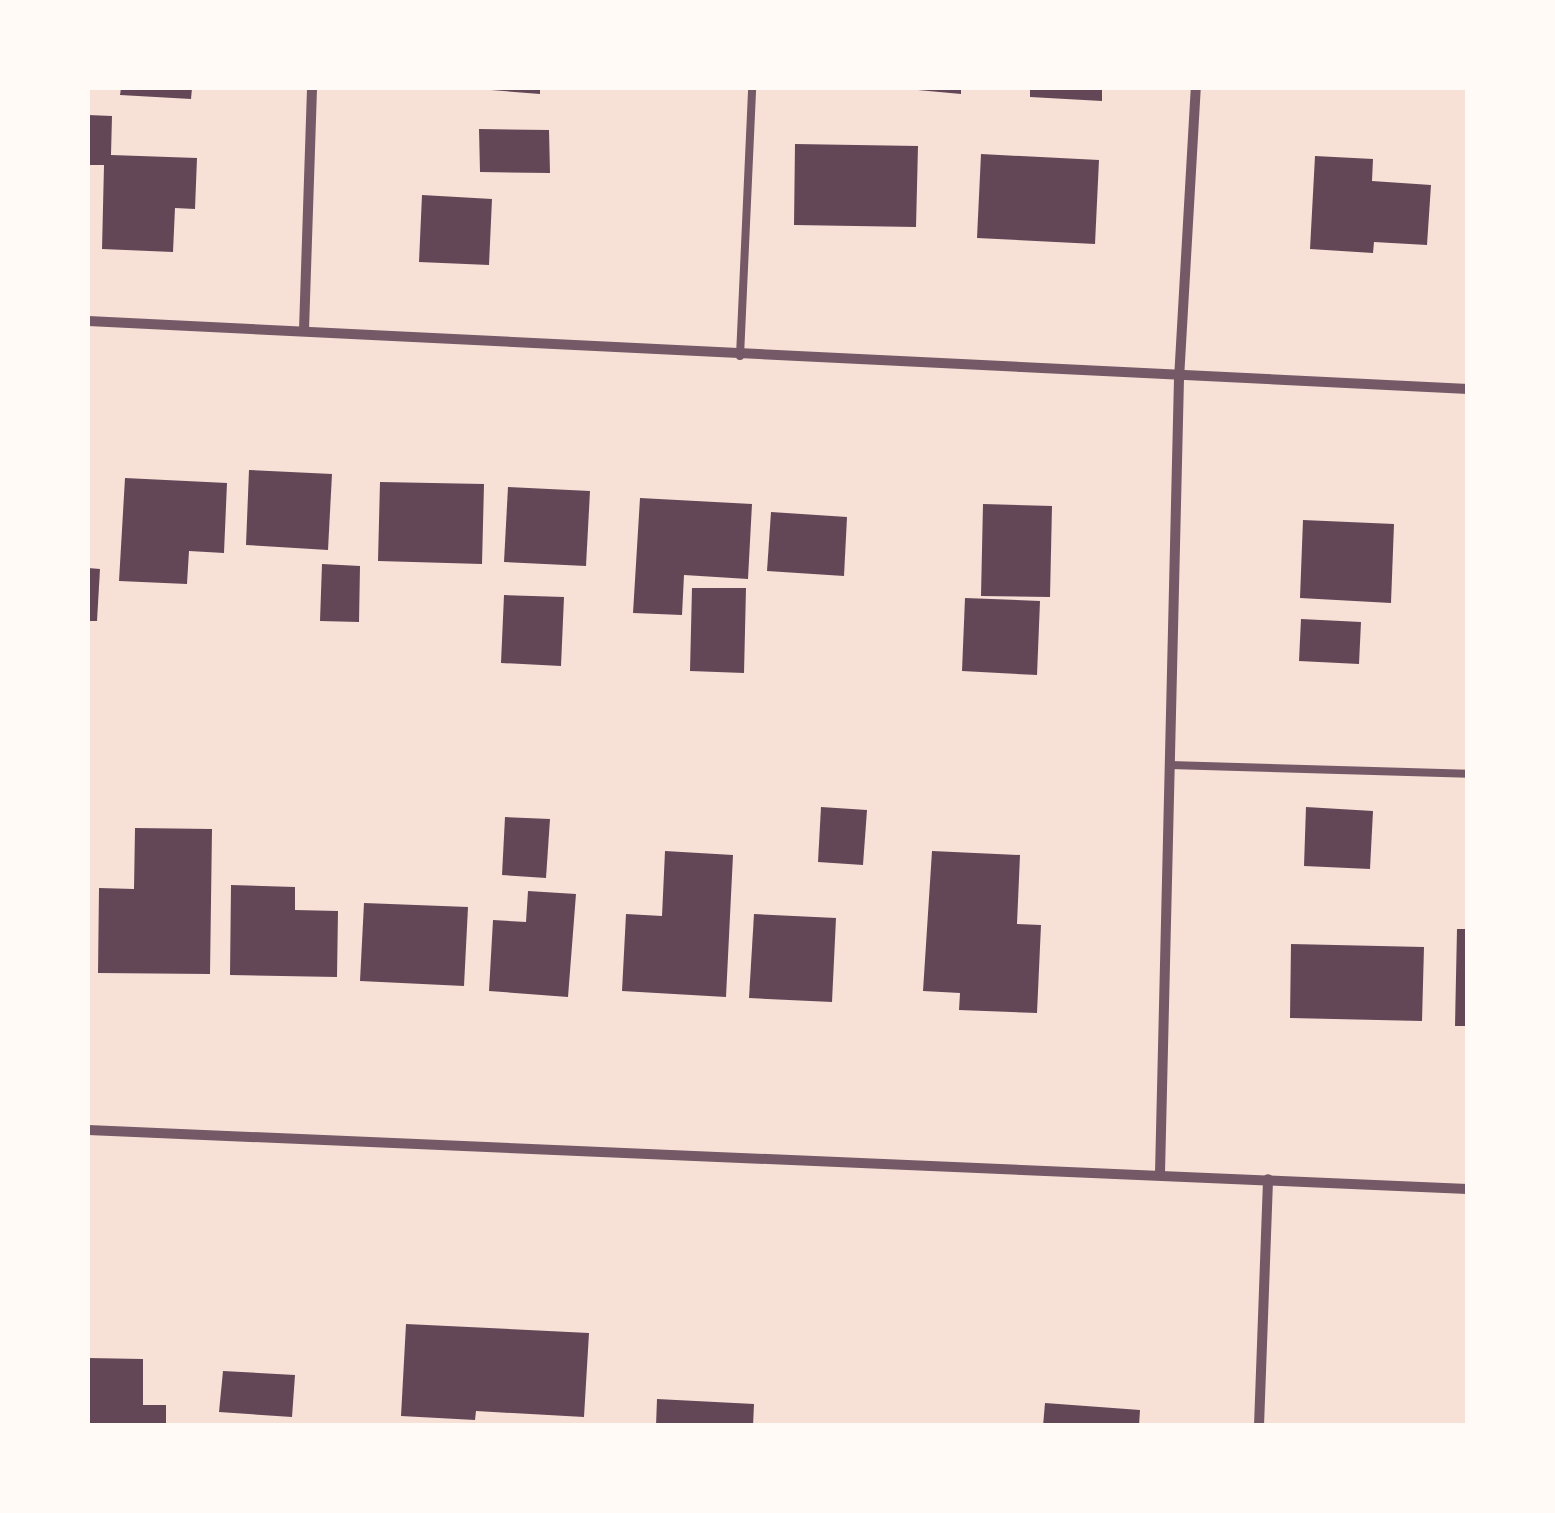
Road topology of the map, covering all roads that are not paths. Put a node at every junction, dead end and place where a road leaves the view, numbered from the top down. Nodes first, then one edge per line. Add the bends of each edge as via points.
1 (312, 88) edge
2 (752, 88) edge
3 (1196, 88) edge
4 (88, 321) edge
5 (304, 330) junction
6 (740, 356) junction
7 (1179, 379) junction
8 (1468, 389) edge
9 (1170, 765) junction
10 (1468, 774) edge
11 (88, 1130) edge
12 (1160, 1173) junction
13 (1268, 1179) junction
14 (1468, 1189) edge
15 (1259, 1426) edge

1 - 5 street
2 - 6 lane
3 - 7 street
4 - 5 street
5 - 6 street
6 - 7 street
7 - 8 street
7 - 9 street
9 - 10 lane
9 - 12 street
11 - 12 street
12 - 13 street
13 - 14 street
13 - 15 street

